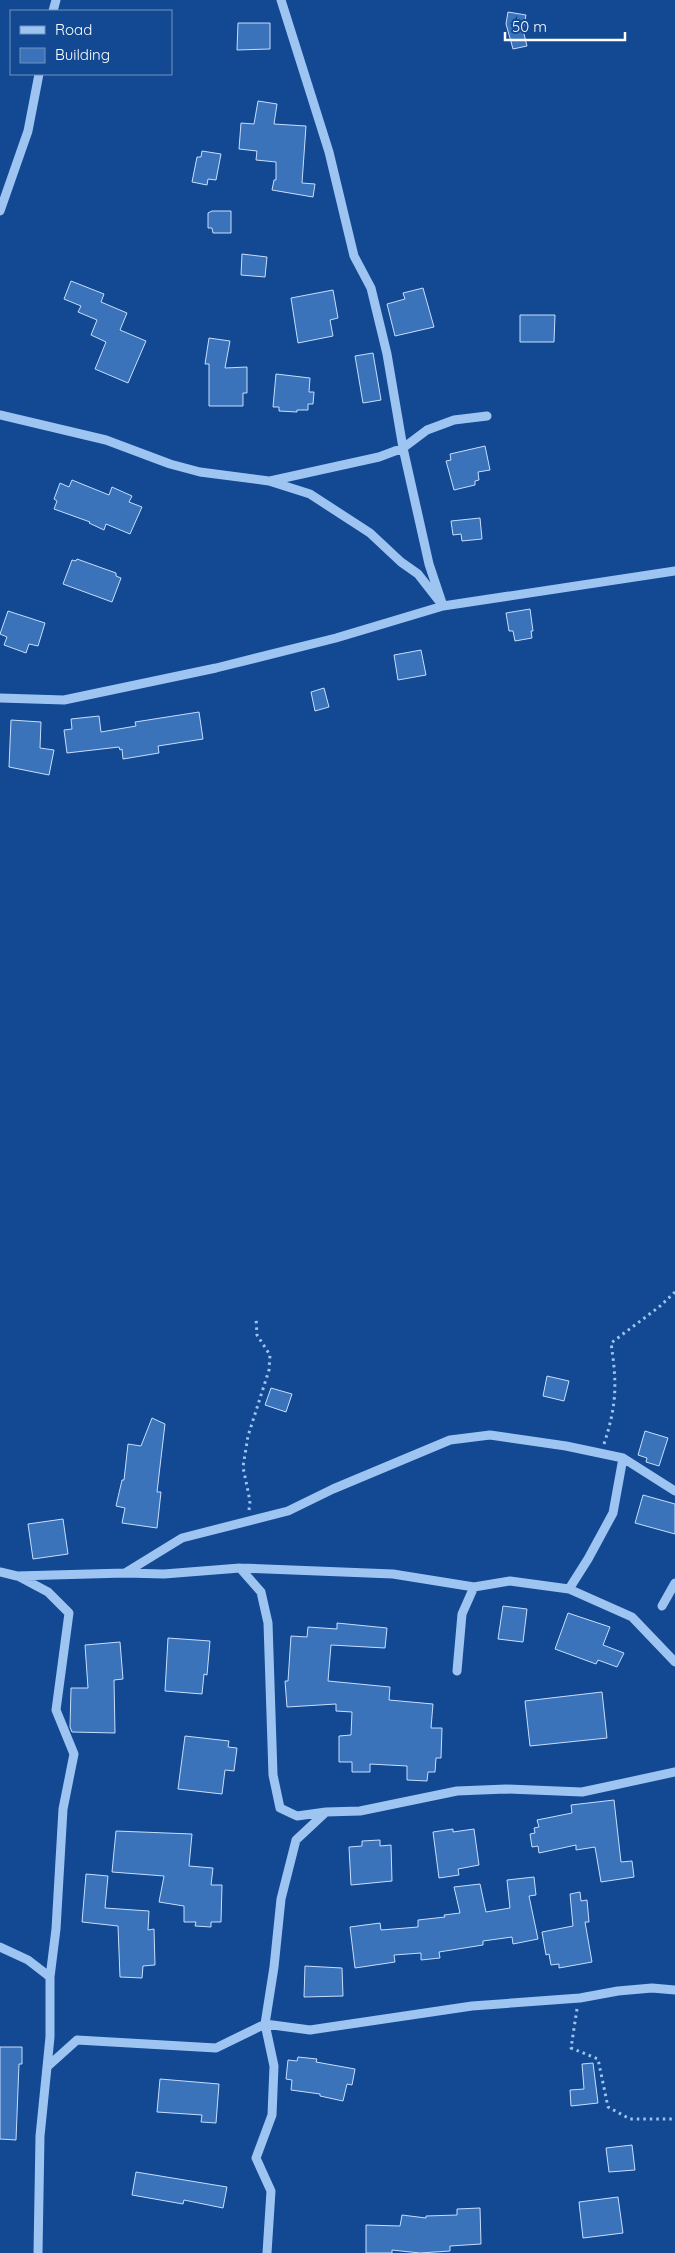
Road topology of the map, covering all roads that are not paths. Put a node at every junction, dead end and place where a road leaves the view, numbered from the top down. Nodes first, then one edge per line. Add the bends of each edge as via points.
1 (281, 0) edge
2 (38, 75) edge
3 (0, 211) edge
4 (0, 415) edge
5 (488, 416) dead end
6 (403, 448) junction
7 (269, 481) junction
8 (675, 571) edge
9 (444, 606) junction
10 (0, 698) edge
11 (623, 1458) junction
12 (675, 1491) edge
13 (240, 1568) junction
14 (0, 1572) edge
15 (125, 1573) junction
16 (17, 1576) junction
17 (0, 1577) edge
18 (675, 1583) edge
19 (474, 1587) junction
20 (569, 1589) junction
21 (662, 1606) dead end
22 (675, 1662) edge
23 (457, 1671) dead end
24 (675, 1772) edge
25 (326, 1812) junction
26 (0, 1947) edge
27 (50, 1977) junction
28 (675, 1990) edge
29 (265, 2024) junction
30 (46, 2067) junction
31 (38, 2253) edge
32 (266, 2253) edge

1 - 6 street via 330,152 354,256 371,288 388,354
2 - 3 street via 28,131
4 - 7 street via 106,440 200,472
5 - 6 street via 454,420 427,430
6 - 7 street via 379,457
6 - 9 street via 429,564
7 - 9 street via 310,494 370,533 418,574
8 - 9 street
9 - 10 street via 336,638 216,668 64,700
11 - 12 street
11 - 15 street via 490,1435 450,1440 288,1511 182,1538
11 - 20 street via 613,1513
13 - 15 street via 164,1574
13 - 19 street via 392,1574
13 - 25 street via 261,1592 268,1623 273,1775 280,1808 297,1816
14 - 16 street
15 - 16 street
16 - 17 street
16 - 27 street via 48,1592 69,1613 56,1710 74,1754 63,1809
18 - 21 street
19 - 20 street via 510,1581
19 - 23 street via 462,1614
20 - 22 street via 632,1617
24 - 25 street via 582,1792 457,1791 360,1811
25 - 29 street via 296,1840 281,1899
26 - 27 street via 28,1960
27 - 30 street via 50,2037
28 - 29 street via 652,1988 580,1998 472,2006 310,2030
29 - 30 street via 216,2048 77,2040
29 - 32 street via 274,2066 272,2115 256,2158 271,2191
30 - 31 street via 40,2136

